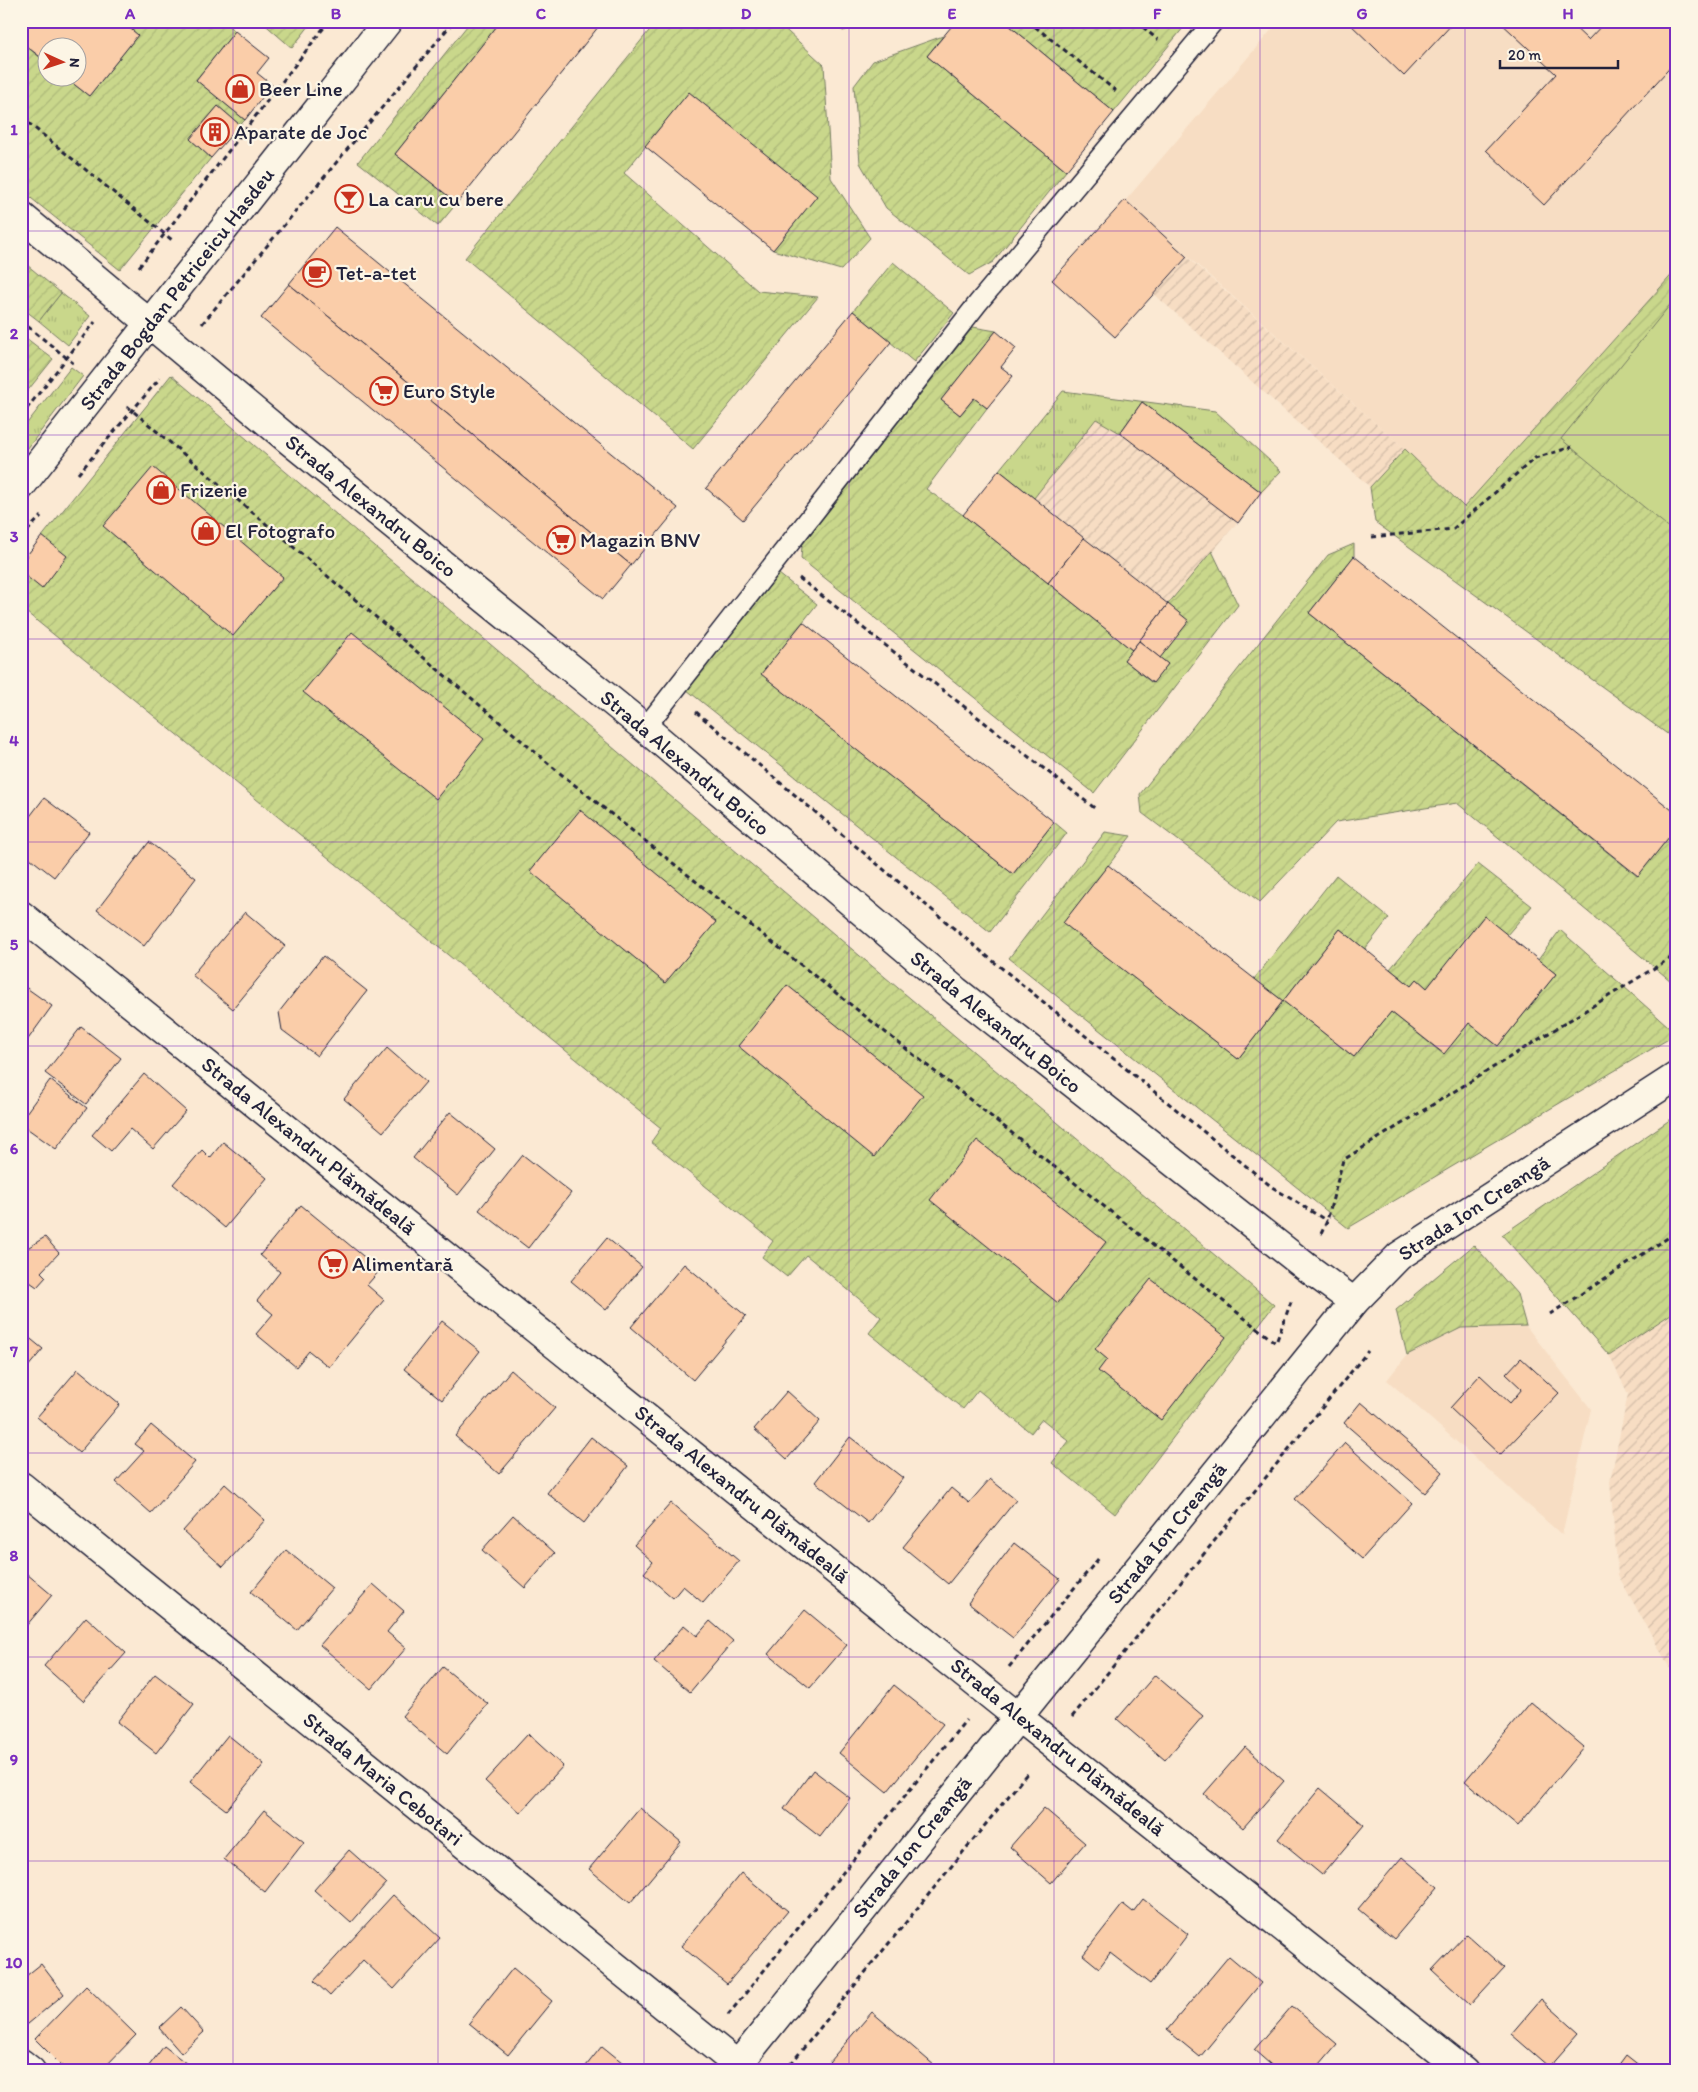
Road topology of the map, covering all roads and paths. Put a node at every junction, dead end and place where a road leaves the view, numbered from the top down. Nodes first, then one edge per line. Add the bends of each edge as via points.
1 (329, 21) edge
2 (388, 21) edge
3 (454, 21) edge
4 (1028, 21) edge
5 (1214, 21) edge
6 (1139, 110) junction
7 (21, 117) edge
8 (21, 216) edge
9 (164, 234) junction
10 (139, 267) dead end
11 (97, 320) dead end
12 (21, 321) edge
13 (150, 322) junction
14 (198, 330) dead end
15 (67, 358) junction
16 (166, 371) dead end
17 (21, 416) edge
18 (1572, 448) dead end
19 (21, 486) edge
20 (1372, 537) dead end
21 (777, 560) junction
22 (673, 693) junction
23 (644, 728) junction
24 (1098, 810) dead end
25 (21, 915) edge
26 (1677, 954) edge
27 (1677, 1076) edge
28 (1343, 1160) dead end
29 (1327, 1221) dead end
30 (1677, 1232) edge
31 (1354, 1302) junction
32 (1550, 1314) dead end
33 (1368, 1351) dead end
34 (1302, 1366) junction
35 (1333, 1394) junction
36 (21, 1486) edge
37 (1018, 1717) junction
38 (1052, 1743) junction
39 (21, 2063) edge
40 (738, 2069) edge
41 (31, 2071) edge
42 (785, 2071) edge
43 (1464, 2071) edge

1 - 9 path
2 - 13 street, Strada Bogdan Petriceicu Hasdeu
3 - 14 path
4 - 6 path
5 - 6 lane
6 - 21 lane via 978,303
7 - 9 path
8 - 13 street, Strada Alexandru Boico
9 - 10 path
11 - 15 path
12 - 15 path
13 - 19 street, Strada Bogdan Petriceicu Hasdeu
13 - 23 street, Strada Alexandru Boico via 290,441
15 - 17 path
16 - 34 path via 134,411 561,774
18 - 20 path via 1535,458 1453,529
21 - 22 lane
21 - 24 path
22 - 23 lane
22 - 29 path via 981,951 1272,1187
23 - 31 street, Strada Alexandru Boico via 956,991
25 - 37 street, Strada Alexandru Plămădeală
26 - 28 path
27 - 31 street, Strada Ion Creangă via 1399,1256
30 - 32 path
31 - 34 street, Strada Ion Creangă
33 - 35 path
34 - 35 path
34 - 37 street, Strada Ion Creangă
35 - 38 path
36 - 40 street, Strada Maria Cebotari
37 - 38 street, Strada Alexandru Plămădeală
37 - 40 street, Strada Ion Creangă
38 - 42 path
38 - 43 street, Strada Alexandru Plămădeală
39 - 41 street

